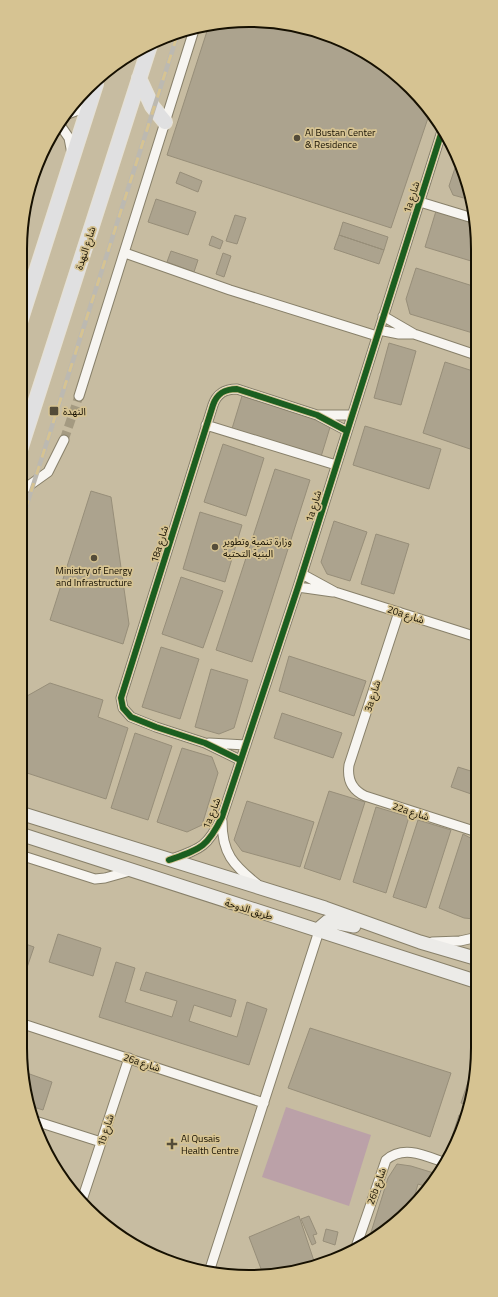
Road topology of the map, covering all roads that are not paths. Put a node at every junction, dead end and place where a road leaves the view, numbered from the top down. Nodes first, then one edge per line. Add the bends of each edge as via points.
1 (192, 35) edge
2 (148, 52) edge
3 (139, 78) junction
4 (94, 90) edge
5 (89, 106) junction
6 (75, 111) edge
7 (165, 122) junction
8 (62, 129) edge
9 (440, 137) edge
10 (72, 157) junction
11 (420, 202) junction
12 (469, 217) edge
13 (125, 253) junction
14 (27, 300) edge
15 (383, 316) junction
16 (378, 333) junction
17 (414, 334) junction
18 (471, 353) edge
19 (79, 396) tunnel mouth
20 (317, 415) junction
21 (352, 415) junction
22 (206, 425) junction
23 (27, 428) edge
24 (347, 431) junction
25 (64, 440) tunnel mouth
26 (336, 465) junction
27 (27, 487) edge
28 (302, 574) junction
29 (298, 587) junction
30 (335, 592) junction
31 (399, 612) junction
32 (471, 635) edge
33 (205, 743) junction
34 (246, 745) junction
35 (240, 760) junction
36 (350, 781) joint
37 (27, 815) edge
38 (222, 817) junction
39 (471, 830) edge
40 (27, 836) edge
41 (27, 857) edge
42 (169, 860) junction
43 (130, 871) junction
44 (262, 888) junction
45 (319, 931) junction
46 (471, 939) edge
47 (420, 942) junction
48 (471, 957) edge
49 (471, 980) edge
50 (27, 1025) edge
51 (129, 1058) junction
52 (264, 1103) junction
53 (40, 1123) edge
54 (101, 1142) junction
55 (440, 1161) edge
56 (83, 1195) edge
57 (358, 1241) edge
58 (211, 1267) edge

1 - 7 street
2 - 3 main road, شارع النهدة
3 - 7 main road via 150,101
3 - 23 main road, شارع النهدة
4 - 5 main road
5 - 6 street
5 - 10 main road
7 - 13 street
8 - 10 street via 69,138
9 - 11 street, 1a شارع
10 - 14 main road
11 - 12 street
11 - 15 street, 1a شارع
13 - 16 street via 230,290
13 - 19 street
15 - 16 street, 1a شارع
15 - 17 street
16 - 17 street
16 - 21 street, 1a شارع
17 - 18 street
20 - 21 street, 18a شارع
20 - 22 street, 18a شارع via 231,389 215,399
20 - 24 street, 18a شارع
21 - 24 street, 1a شارع
22 - 26 street
22 - 33 street, 18a شارع via 121,698 123,708 131,717
24 - 26 street, 1a شارع
25 - 27 street via 48,472
26 - 28 street, 1a شارع
28 - 29 street, 1a شارع
28 - 30 street, 20a شارع
29 - 30 street, 20a شارع
29 - 34 street, 1a شارع
30 - 31 street, 20a شارع
31 - 32 street, 20a شارع
31 - 36 street, 3a شارع via 349,765
33 - 34 street, 18a شارع
33 - 35 street, 18a شارع
34 - 35 street, 1a شارع
35 - 38 street, 1a شارع
36 - 39 street, 22a شارع via 355,789 365,796
37 - 42 main road
38 - 42 street, 1a شارع via 212,836 202,847
38 - 44 street, 1a شارع via 223,840 229,857 242,872
40 - 43 main road, طريق الدوحة
41 - 43 street via 95,879
42 - 44 main road
43 - 45 main road, طريق الدوحة
44 - 47 main road
45 - 47 main road via 324,923 333,921
45 - 49 main road, طريق الدوحة
45 - 52 street
46 - 47 street
47 - 48 main road
50 - 51 street, 26a شارع
51 - 52 street, 26a شارع
51 - 54 street, 1b شارع
52 - 58 street
53 - 54 street
54 - 56 street, 1b شارع
55 - 57 street, 26b شارع via 405,1151 391,1155 386,1160

